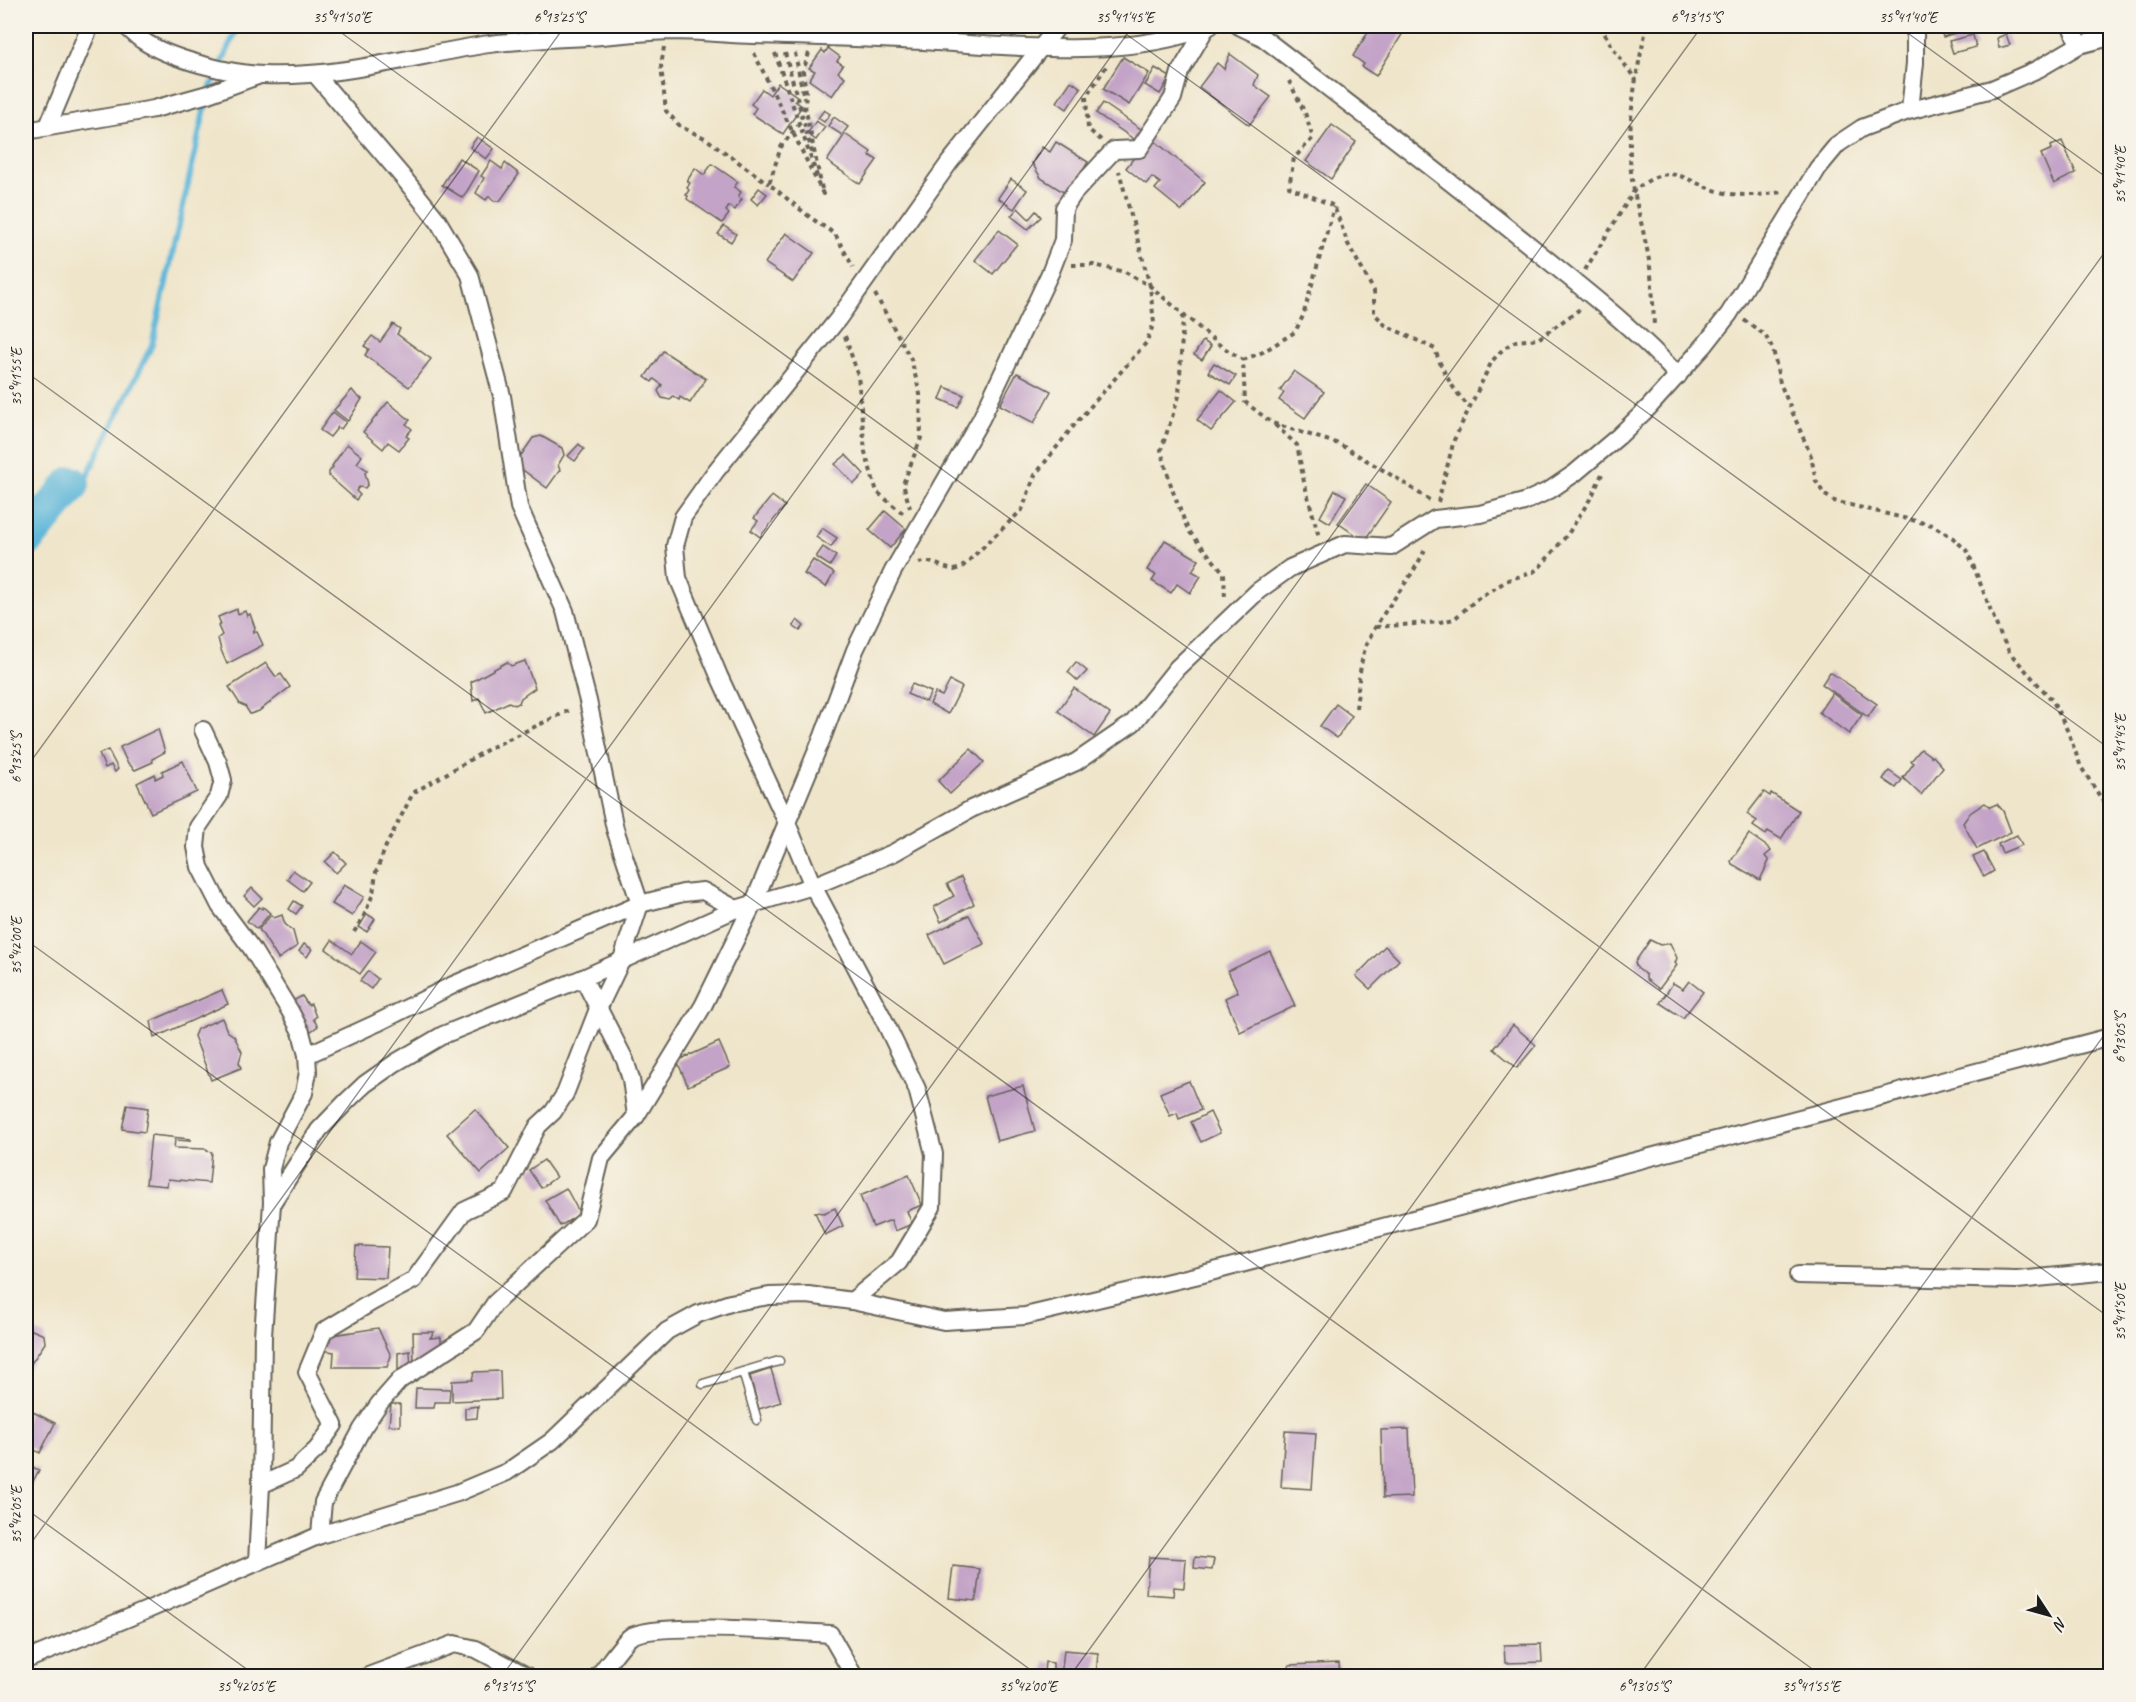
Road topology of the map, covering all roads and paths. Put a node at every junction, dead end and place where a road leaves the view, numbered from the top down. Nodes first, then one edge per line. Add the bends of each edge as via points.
1 (90, 26) edge
2 (125, 26) edge
3 (1058, 26) edge
4 (1209, 26) edge
5 (1239, 26) edge
6 (1600, 26) edge
7 (1647, 26) edge
8 (1914, 26) edge
9 (2072, 26) edge
10 (671, 32) junction
11 (828, 37) junction
12 (2110, 37) edge
13 (2079, 45) junction
14 (750, 47) dead end
15 (773, 48) dead end
16 (784, 48) dead end
17 (794, 48) dead end
18 (1039, 48) junction
19 (261, 75) junction
20 (316, 75) junction
21 (1289, 80) dead end
22 (1636, 80) junction
23 (1910, 110) junction
24 (48, 126) junction
25 (26, 131) edge
26 (769, 184) junction
27 (1806, 189) junction
28 (1634, 191) junction
29 (823, 194) junction
30 (1334, 206) junction
31 (1051, 271) junction
32 (864, 282) junction
33 (1577, 284) junction
34 (1150, 286) junction
35 (1595, 298) junction
36 (1183, 314) junction
37 (1729, 314) junction
38 (838, 319) junction
39 (1654, 350) junction
40 (1243, 360) junction
41 (1677, 376) junction
42 (1470, 408) junction
43 (1272, 423) junction
44 (1606, 466) dead end
45 (912, 513) dead end
46 (907, 517) dead end
47 (1435, 519) junction
48 (1323, 553) junction
49 (893, 571) junction
50 (1225, 621) junction
51 (1376, 627) junction
52 (588, 701) junction
53 (1356, 708) dead end
54 (203, 730) dead end
55 (2110, 812) edge
56 (787, 823) junction
57 (813, 886) junction
58 (754, 902) junction
59 (640, 904) junction
60 (736, 909) junction
61 (354, 932) dead end
62 (622, 959) junction
63 (583, 978) junction
64 (598, 1009) junction
65 (2110, 1036) edge
66 (307, 1055) junction
67 (636, 1116) junction
68 (272, 1203) junction
69 (2110, 1271) edge
70 (1798, 1275) dead end
71 (852, 1301) junction
72 (779, 1361) dead end
73 (743, 1372) junction
74 (703, 1384) dead end
75 (757, 1420) dead end
76 (261, 1485) junction
77 (320, 1535) junction
78 (257, 1562) junction
79 (26, 1660) edge
80 (368, 1677) edge
81 (527, 1677) edge
82 (598, 1677) edge
83 (854, 1677) edge

1 - 24 street
2 - 19 street via 168,54
3 - 18 street
4 - 18 street via 1165,40 1119,46
4 - 31 street via 1180,72 1173,98 1139,149 1113,150 1069,200 1064,208 1063,240
5 - 33 street via 1262,37 1430,165
6 - 22 path
7 - 22 path
8 - 23 street
9 - 13 street
10 - 11 street
10 - 20 street via 483,45
10 - 26 path via 661,66 666,111 681,127 713,143
11 - 18 street
11 - 26 path via 828,42 811,46 802,71 805,105 799,124 781,147
12 - 13 street
13 - 23 street via 2038,69 1992,88
14 - 29 path
15 - 29 path
16 - 29 path
17 - 29 path
18 - 32 street via 949,163
19 - 20 street
19 - 24 street via 154,110
20 - 52 street via 438,222 470,275 502,396 519,507 565,611
21 - 30 path via 1313,138 1294,158 1289,187
22 - 28 path via 1630,155
23 - 27 street via 1862,129 1838,144
24 - 25 street
26 - 32 path via 836,234 848,261
27 - 28 path via 1742,195 1670,173 1644,182
27 - 37 street
28 - 33 path
28 - 39 path via 1653,283
30 - 40 path via 1295,332
30 - 42 path via 1348,244 1374,291 1374,313 1385,325 1435,349 1455,393
31 - 34 path via 1069,265 1094,265 1125,272
31 - 49 street via 981,419
32 - 38 street
32 - 45 path via 879,298 911,359 920,394 921,438 903,484
33 - 35 street
34 - 36 path
34 - 49 path via 1154,324 1146,343 1035,475 1015,518 962,568 950,570 926,561
35 - 39 street
35 - 42 path via 1538,339 1516,341 1504,348 1492,361
36 - 40 path
36 - 50 path via 1179,396 1161,450 1188,530 1224,573
37 - 41 street
37 - 55 path via 1765,334 1773,349 1784,393 1824,494 1834,501 1932,525 1968,552 2000,634 2010,652 2053,701 2081,767
38 - 46 path via 858,375 865,452 877,492
38 - 56 street via 714,472 683,517 675,546 678,578
39 - 41 street
40 - 43 path via 1245,402
41 - 47 street via 1619,435 1550,490 1480,514
42 - 43 path via 1454,440 1438,506 1339,444
43 - 48 path via 1297,445
44 - 51 path via 1568,534 1539,568 1502,584 1454,619
47 - 48 street via 1391,547 1345,544
47 - 51 path via 1421,560
48 - 50 street via 1290,568
49 - 56 street via 855,650
50 - 57 street via 1177,668 1134,723 1077,762 971,809 893,853
51 - 53 path via 1363,660
52 - 59 street via 615,829
52 - 61 path via 492,747 413,793 386,846 373,894
54 - 66 street via 223,780 219,796 198,827 200,867 220,906 290,1011
56 - 57 street
56 - 58 street
57 - 58 street
57 - 71 street via 917,1089 934,1154 932,1207 899,1262
58 - 60 street
58 - 67 street via 703,1006
59 - 60 street via 703,891
59 - 62 street
59 - 66 street via 453,985
60 - 62 street
62 - 63 street
62 - 64 street
63 - 64 street
63 - 68 street via 443,1035 365,1084 319,1130
64 - 67 street via 626,1060
64 - 76 street via 565,1095 538,1126 504,1192 464,1211 414,1280 324,1331 307,1372 334,1425 296,1469
65 - 71 street via 1199,1275 1025,1316 944,1321
66 - 68 street via 304,1093 278,1142 272,1169
67 - 77 street via 601,1158 586,1219 495,1303 476,1330 400,1380 379,1404 323,1502
68 - 76 street via 263,1336
69 - 70 street via 2016,1280
71 - 77 street via 808,1295 768,1296 698,1314 667,1331 552,1441 507,1472 457,1493
72 - 73 lane
73 - 74 lane
73 - 75 lane
76 - 78 street
77 - 78 street
78 - 79 street
80 - 81 street via 454,1644 476,1649
82 - 83 street via 630,1636 653,1631 734,1628 830,1634

